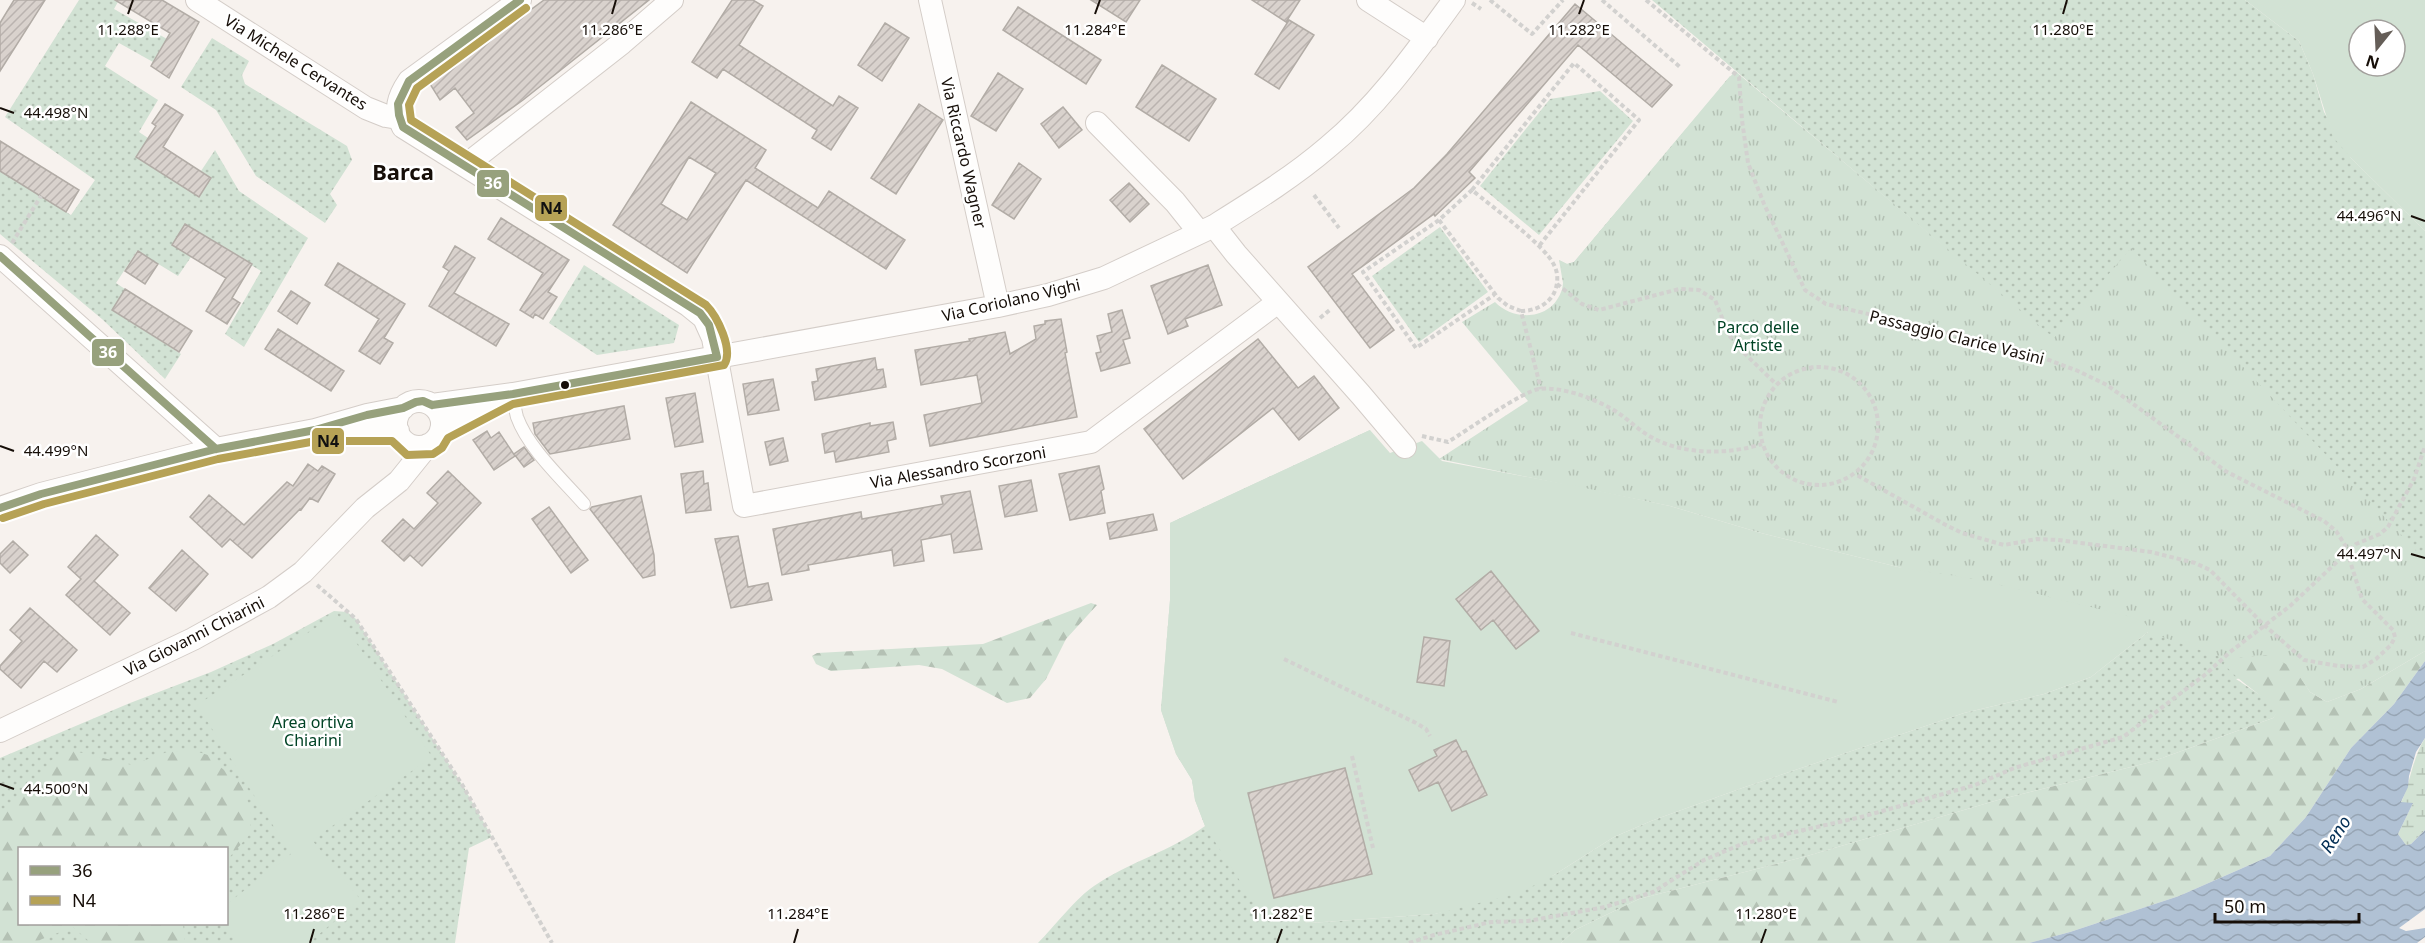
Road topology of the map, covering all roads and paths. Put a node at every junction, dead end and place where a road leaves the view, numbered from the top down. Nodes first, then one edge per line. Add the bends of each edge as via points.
1 (197, 0) edge
2 (520, 0) edge
3 (672, 0) edge
4 (930, 0) edge
5 (1368, 0) edge
6 (1454, 0) edge
7 (1490, 0) edge
8 (1563, 0) edge
9 (1602, 0) edge
10 (1646, 0) edge
11 (1426, 38) junction
12 (1680, 67) dead end
13 (398, 118) junction
14 (1097, 123) dead end
15 (466, 165) junction
16 (1472, 190) junction
17 (1314, 195) dead end
18 (41, 196) dead end
19 (1439, 220) junction
20 (1339, 228) dead end
21 (1207, 229) junction
22 (1539, 246) junction
23 (4, 252) edge
24 (1557, 284) junction
25 (1494, 295) junction
26 (1278, 302) junction
27 (998, 306) junction
28 (1331, 309) dead end
29 (1521, 311) junction
30 (1315, 323) dead end
31 (717, 357) junction
32 (1776, 384) junction
33 (1541, 388) junction
34 (511, 394) junction
35 (432, 405) junction
36 (403, 408) junction
37 (315, 430) junction
38 (400, 435) junction
39 (434, 438) junction
40 (1409, 440) joint
41 (1762, 444) junction
42 (2425, 446) edge
43 (216, 449) junction
44 (1856, 474) junction
45 (584, 504) dead end
46 (0, 508) edge
47 (365, 508) junction
48 (2347, 552) junction
49 (303, 572) junction
50 (2265, 626) junction
51 (1571, 633) dead end
52 (1284, 659) dead end
53 (1838, 702) dead end
54 (0, 731) edge
55 (1430, 736) dead end
56 (1352, 756) dead end
57 (1373, 848) dead end
58 (552, 943) edge
59 (1409, 943) edge

1 - 13 street, Via Michele Cervantes via 366,108
2 - 13 street via 410,81 397,104
3 - 15 street
4 - 27 street, Via Riccardo Wagner
5 - 11 street
6 - 11 street, Via Coriolano Vighi
7 - 8 path via 1532,34
9 - 12 path
10 - 48 path, Passaggio Clarice Vasini via 1739,77 1748,163 1805,290 1826,304 2025,351 2078,371 2107,386 2227,472 2324,521 2336,531
11 - 21 street, Via Coriolano Vighi via 1399,75 1330,146 1287,179
13 - 15 street via 403,128
14 - 21 street
15 - 31 street via 700,313 709,325
16 - 19 path
16 - 22 path
16 - 22 path via 1574,63 1639,120
17 - 20 path
18 - 23 path
19 - 25 path
19 - 25 path via 1363,272 1416,348
21 - 26 street via 1236,254
21 - 27 street, Via Coriolano Vighi via 1104,278
22 - 24 path via 1555,266
23 - 43 street
24 - 29 path via 1545,303
24 - 32 path via 1582,304 1599,310 1680,289 1699,290 1715,300 1739,348
25 - 29 path
26 - 31 street, Via Alessandro Scorzoni via 1091,442 744,506
26 - 40 street
27 - 31 street, Via Coriolano Vighi
28 - 30 path
29 - 33 path
31 - 34 street, Via Coriolano Vighi
32 - 41 path via 1765,402 1760,422
32 - 44 path via 1810,368 1830,368 1864,387 1879,422 1877,442 1869,460
33 - 40 path via 1448,442
33 - 41 path via 1598,401 1652,437 1679,447 1730,451
34 - 35 street, Via Coriolano Vighi
34 - 39 street, Via Coriolano Vighi via 476,410
34 - 45 lane via 525,433
35 - 36 street via 423,401
35 - 39 street via 441,416
36 - 37 street
36 - 38 street via 397,422
37 - 38 street
37 - 43 street
38 - 39 street via 417,447
38 - 47 street, Via Giovanni Chiarini via 396,462
39 - 47 street, Via Giovanni Chiarini via 399,481
41 - 44 path via 1769,459 1800,483 1838,483
42 - 48 path via 2414,479 2388,527
43 - 46 street
44 - 50 path via 1953,528 2004,545 2058,540 2151,552 2195,563 2210,570
47 - 49 street, Via Giovanni Chiarini
48 - 50 path
48 - 50 path, Passaggio Clarice Vasini via 2362,599 2393,630 2395,637 2376,659 2363,667 2301,658
49 - 54 street, Via Giovanni Chiarini via 235,618
49 - 58 path via 356,619 463,786
50 - 59 path via 2123,737 1861,818 1742,844 1704,860 1653,892 1605,907 1528,921 1491,922
51 - 53 path
52 - 55 path via 1416,723
56 - 57 path

